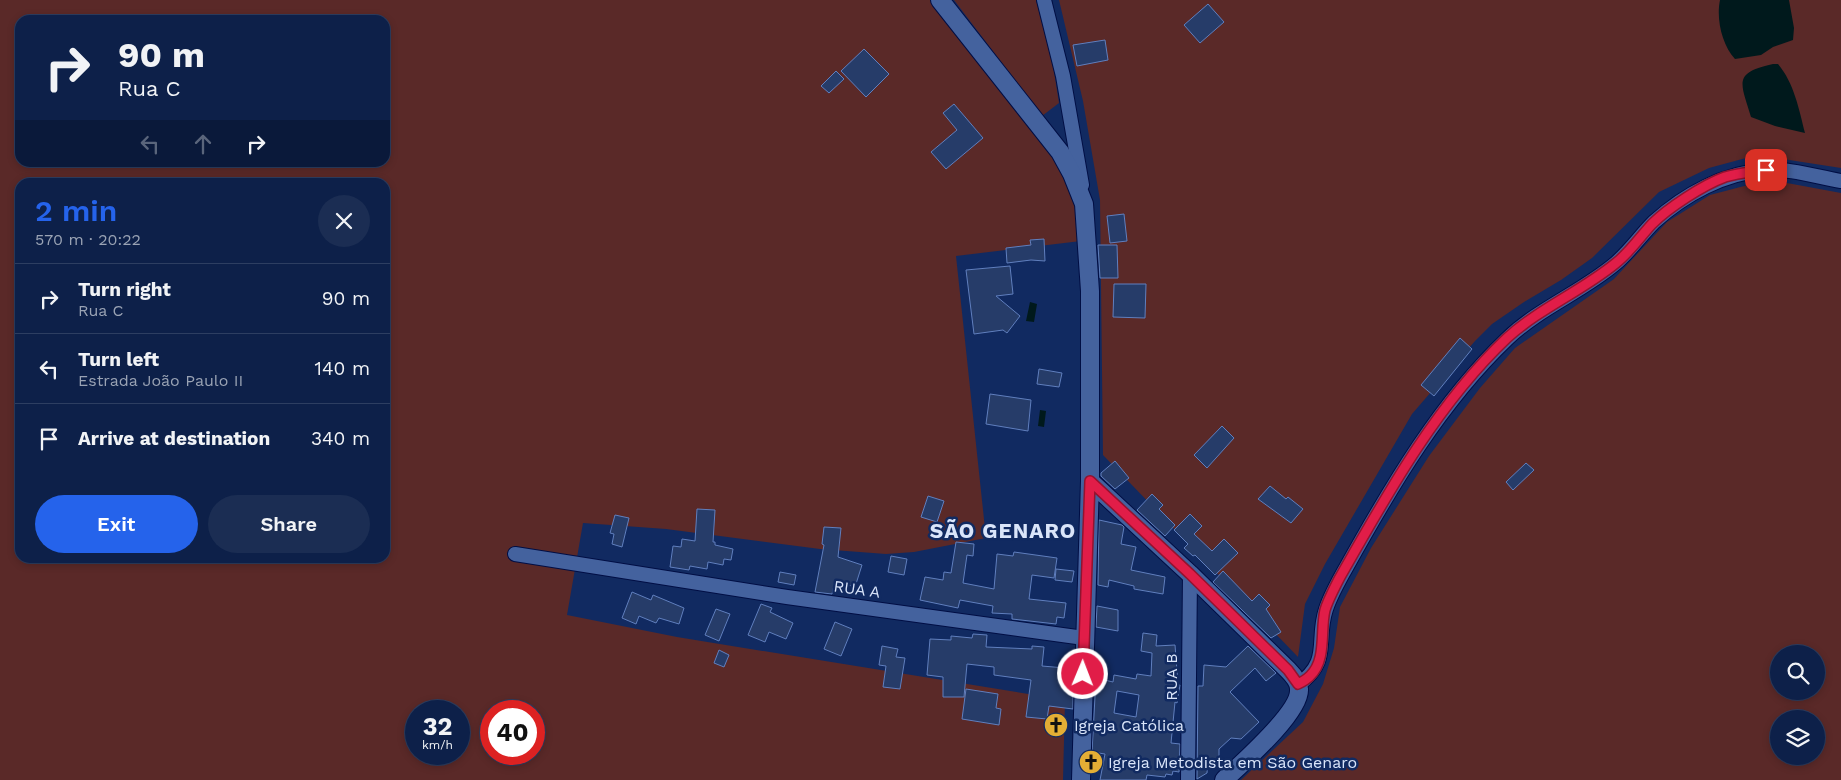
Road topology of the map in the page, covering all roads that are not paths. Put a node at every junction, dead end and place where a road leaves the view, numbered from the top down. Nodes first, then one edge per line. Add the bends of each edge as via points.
1 (940, 0) edge
2 (1044, 0) edge
3 (1841, 181) edge
4 (1084, 204) junction
5 (1090, 481) junction
6 (515, 554) dead end
7 (1190, 574) junction
8 (1084, 638) junction
9 (1298, 684) junction
10 (1081, 780) edge
11 (1188, 780) edge
12 (1224, 780) edge

1 - 4 street via 1060,152
2 - 4 street via 1063,76
3 - 9 street via 1766,170 1725,178 1682,200 1654,223 1617,262 1507,338 1452,400 1406,465 1335,587 1325,610 1316,668
4 - 5 street via 1090,292
5 - 7 street
5 - 8 street
6 - 8 street, RUA A via 787,597
7 - 9 street via 1288,670
7 - 11 street, RUA B
8 - 10 street
9 - 12 street via 1299,696 1284,720

